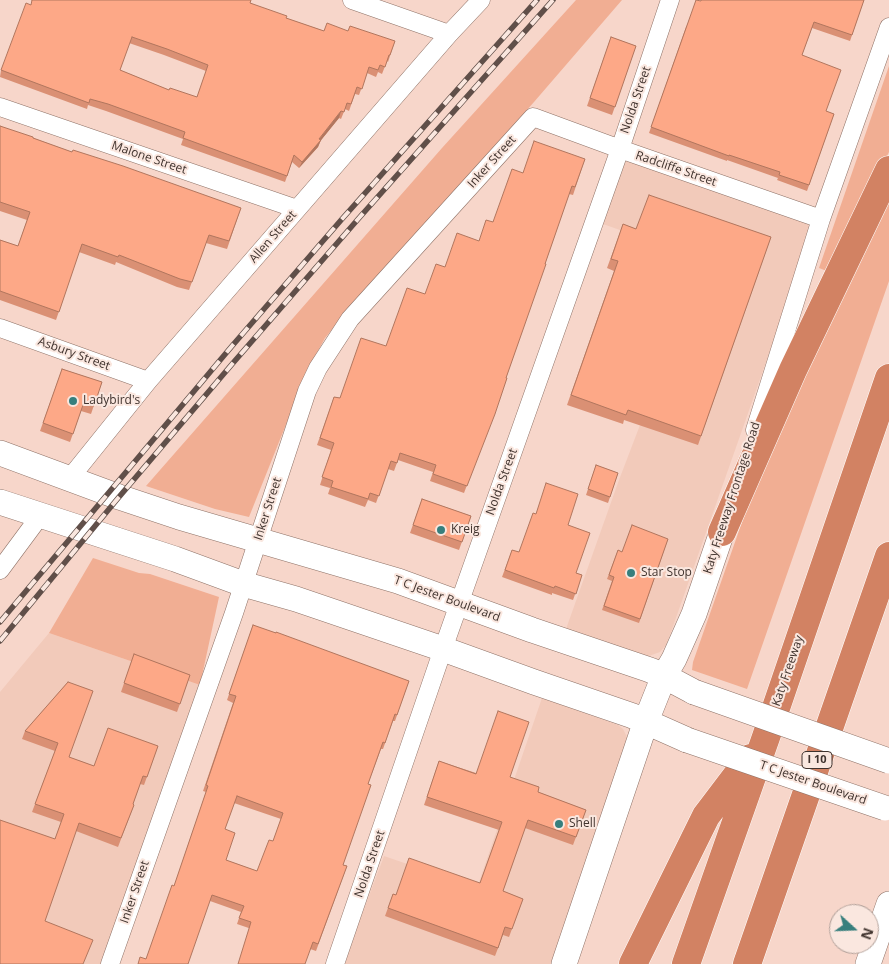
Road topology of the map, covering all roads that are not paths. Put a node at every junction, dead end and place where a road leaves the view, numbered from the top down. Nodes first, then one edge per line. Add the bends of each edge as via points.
1 (352, 0) edge
2 (481, 0) edge
3 (670, 0) edge
4 (889, 27) edge
5 (449, 34) junction
6 (0, 107) edge
7 (533, 117) joint
8 (620, 149) junction
9 (889, 170) edge
10 (297, 209) junction
11 (821, 219) junction
12 (0, 328) edge
13 (889, 378) edge
14 (148, 380) junction
15 (0, 453) edge
16 (70, 478) junction
17 (0, 502) edge
18 (40, 516) junction
19 (722, 532) junction
20 (258, 540) junction
21 (889, 556) edge
22 (0, 570) edge
23 (243, 584) junction
24 (460, 603) junction
25 (443, 649) junction
26 (664, 676) junction
27 (646, 721) junction
28 (766, 737) junction
29 (889, 761) edge
30 (887, 808) edge
31 (784, 856) junction
32 (889, 904) edge
33 (110, 964) edge
34 (335, 964) edge
35 (564, 964) edge
36 (633, 964) edge
37 (686, 964) edge
38 (747, 964) edge
39 (762, 964) edge
40 (868, 964) edge

1 - 5 street
2 - 5 street, Allen Street
3 - 8 street, Nolda Street
4 - 11 street, Katy Freeway Frontage Road
5 - 10 street, Allen Street
6 - 10 street, Malone Street
7 - 8 street, Radcliffe Street
7 - 20 street, Inker Street via 350,319 318,368 307,391
8 - 11 street, Radcliffe Street
8 - 24 street, Nolda Street
9 - 19 highway via 793,370
10 - 14 street, Allen Street
11 - 19 street, Katy Freeway Frontage Road
12 - 14 street, Asbury Street
13 - 28 highway, Katy Freeway
14 - 16 street, Allen Street
15 - 16 main road, T C Jester Boulevard
16 - 20 main road, T C Jester Boulevard via 179,517
17 - 18 main road, T C Jester Boulevard
18 - 22 street
18 - 23 main road, T C Jester Boulevard
19 - 26 main road, Katy Freeway Frontage Road via 694,614
20 - 23 street, Inker Street
20 - 24 main road, T C Jester Boulevard via 398,581
21 - 31 highway, I 10
23 - 25 main road, T C Jester Boulevard
23 - 33 street, Inker Street
24 - 25 street, Nolda Street
24 - 26 main road, T C Jester Boulevard
25 - 27 main road, T C Jester Boulevard
25 - 34 street, Nolda Street
26 - 27 main road, Katy Freeway Frontage Road
26 - 29 main road, T C Jester Boulevard, bridge via 694,692
27 - 30 main road, T C Jester Boulevard, bridge via 687,740
27 - 35 main road, Katy Freeway Frontage Road
28 - 36 highway via 706,816
28 - 37 highway, Katy Freeway
31 - 38 highway, I 10
31 - 39 highway
32 - 40 main road

